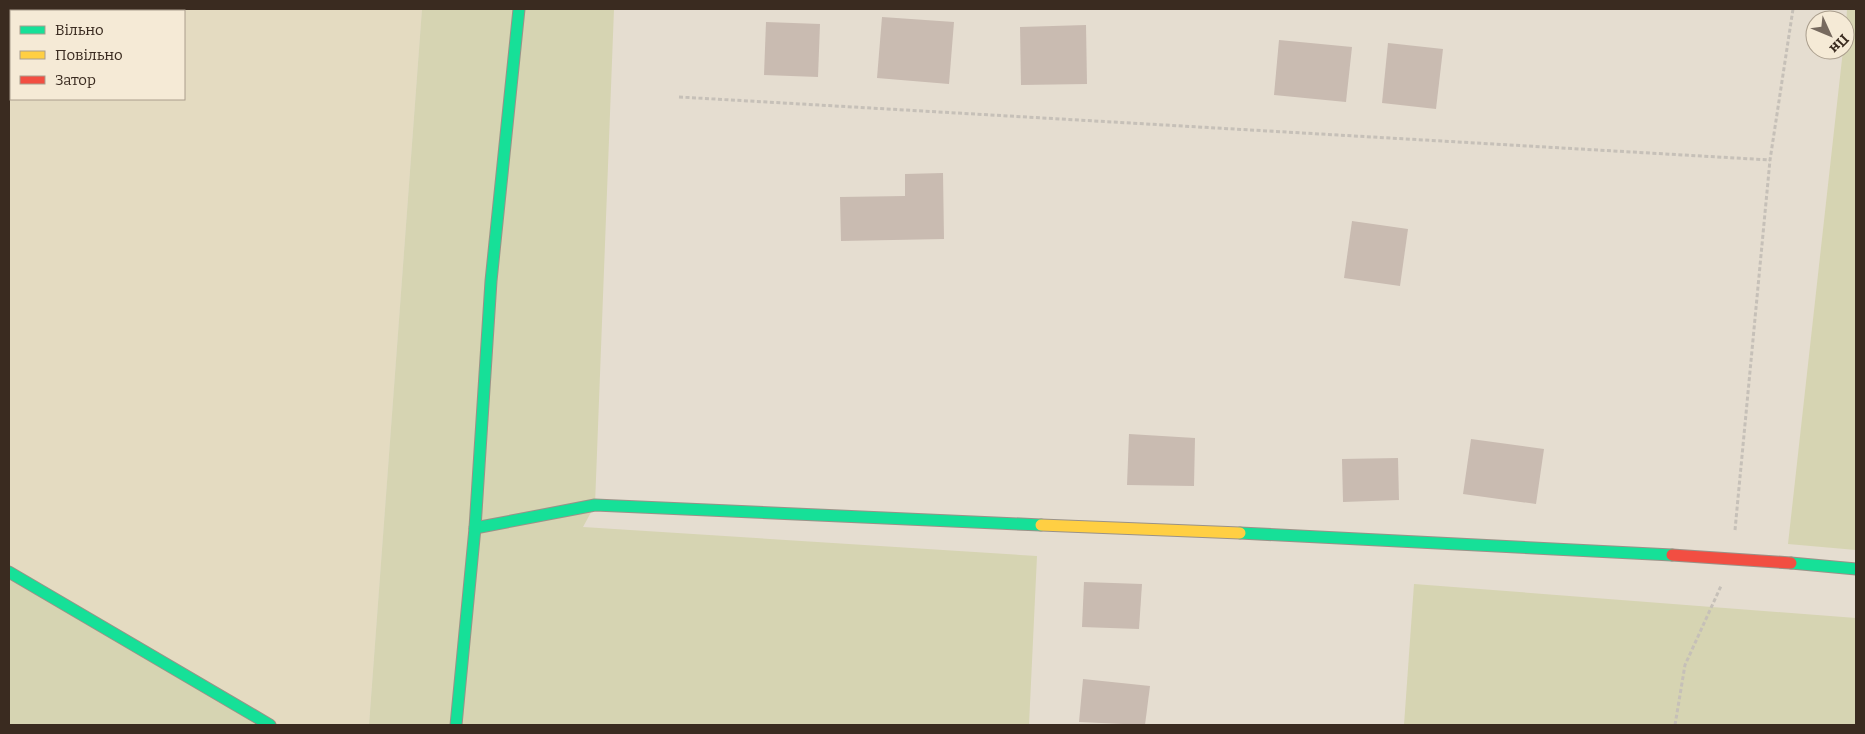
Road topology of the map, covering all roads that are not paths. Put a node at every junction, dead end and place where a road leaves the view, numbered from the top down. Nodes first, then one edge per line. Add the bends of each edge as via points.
1 (519, 9) edge
2 (475, 528) junction
3 (1856, 569) edge
4 (9, 572) edge
5 (270, 725) edge
6 (456, 725) edge

1 - 2 street via 491,281
2 - 3 street via 595,505 1358,538 1732,558
2 - 6 street
4 - 5 street

